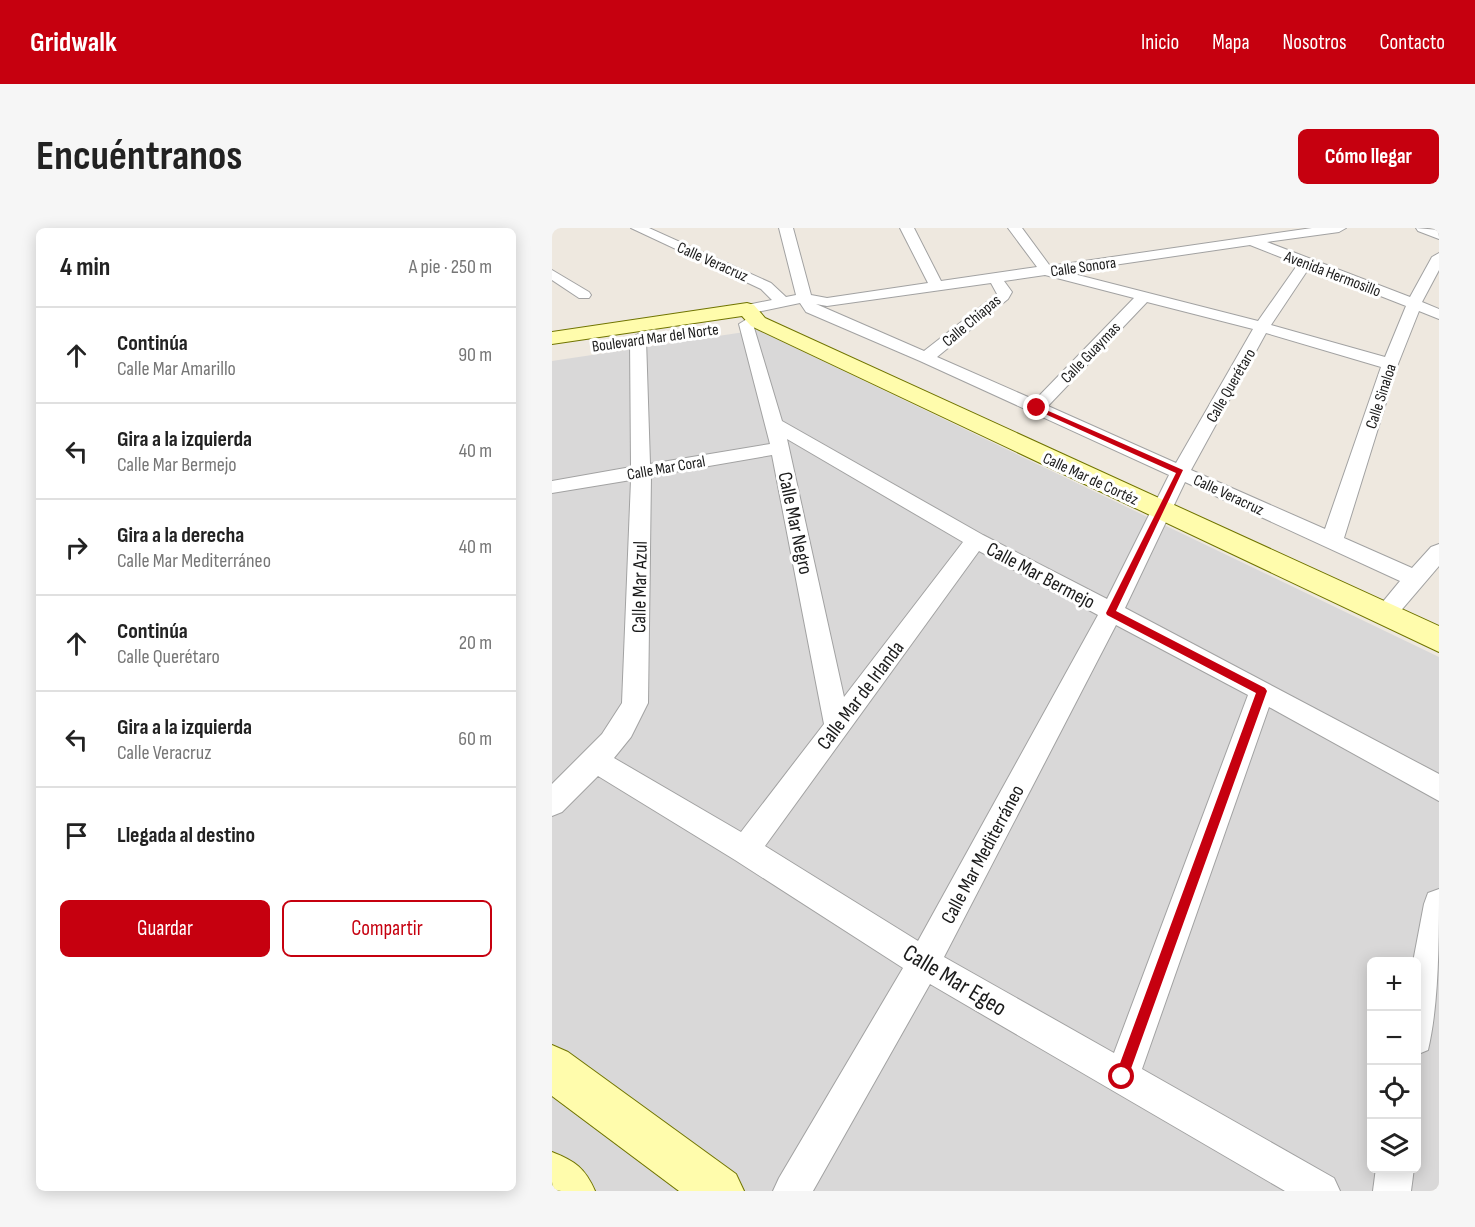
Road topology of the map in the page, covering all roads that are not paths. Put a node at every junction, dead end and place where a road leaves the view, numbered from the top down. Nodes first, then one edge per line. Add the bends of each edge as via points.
1 (639, 228) edge
2 (786, 228) edge
3 (907, 228) edge
4 (1015, 228) edge
5 (1228, 228) edge
6 (1339, 228) edge
7 (1423, 228) edge
8 (1439, 235) edge
9 (1252, 241) junction
10 (1439, 257) edge
11 (1306, 263) junction
12 (1047, 271) junction
13 (554, 277) edge
14 (996, 279) junction
15 (937, 287) junction
16 (584, 295) dead end
17 (1143, 297) junction
18 (782, 302) junction
19 (814, 303) junction
20 (1413, 304) junction
21 (1439, 314) edge
22 (750, 318) junction
23 (1262, 327) junction
24 (552, 338) edge
25 (638, 339) junction
26 (552, 352) edge
27 (926, 358) junction
28 (1390, 364) junction
29 (1037, 408) junction
30 (774, 424) junction
31 (780, 448) junction
32 (641, 472) junction
33 (1180, 472) junction
34 (552, 488) edge
35 (1161, 510) junction
36 (976, 540) junction
37 (1332, 541) junction
38 (1439, 552) edge
39 (1416, 579) junction
40 (1110, 613) junction
41 (1384, 615) junction
42 (1439, 640) edge
43 (1262, 691) junction
44 (837, 725) junction
45 (594, 760) junction
46 (1439, 788) edge
47 (552, 803) edge
48 (745, 850) junction
49 (1439, 904) edge
50 (924, 963) junction
51 (1433, 974) edge
52 (1421, 1019) edge
53 (552, 1068) edge
54 (1122, 1077) junction
55 (1394, 1173) edge
56 (552, 1176) edge
57 (570, 1191) edge
58 (719, 1191) edge
59 (792, 1191) edge
60 (1321, 1191) edge
61 (1392, 1191) edge

1 - 18 street, Calle Veracruz via 756,281 774,291
2 - 19 street
3 - 15 street
4 - 12 street
5 - 9 street, Avenida Hermosillo
6 - 9 street, Calle Sonora
7 - 8 street
9 - 11 street, Avenida Hermosillo
9 - 12 street, Calle Sonora
10 - 20 street, Calle Sinaloa
11 - 20 street, Avenida Hermosillo
11 - 23 street, Calle Querétaro
12 - 14 street, Calle Sonora
12 - 17 street
13 - 16 street
14 - 15 street, Calle Sonora
14 - 27 street, Calle Chiapas via 1005,292 1003,296
15 - 19 street, Calle Sonora
17 - 23 street
17 - 29 street, Calle Guaymas
18 - 19 street, Calle Sonora
18 - 22 street, Calle Sonora
19 - 22 street, Calle Sonora
19 - 27 street, Calle Veracruz
20 - 21 street, Avenida Hermosillo
20 - 28 street, Calle Sinaloa
22 - 24 street, Boulevard Mar del Norte
22 - 25 street, Boulevard Mar del Norte
22 - 30 street, Calle Mar Negro
22 - 35 street, Calle Mar de Cortéz
23 - 28 street
23 - 33 street, Calle Querétaro
25 - 26 street, Boulevard Mar del Norte
25 - 32 street, Calle Mar Azul
27 - 29 street, Calle Veracruz
28 - 37 street, Calle Sinaloa
29 - 33 street, Calle Veracruz
30 - 31 street, Calle Mar Negro
30 - 36 street, Calle Mar Bermejo
31 - 32 street, Calle Mar Coral
31 - 44 street, Calle Mar Negro
32 - 34 street, Calle Mar Coral
32 - 45 street, Calle Mar Azul via 635,703 628,721
33 - 35 street, Calle Querétaro
33 - 37 street, Calle Veracruz
35 - 40 street, Calle Mar Mediterráneo
35 - 41 street, Calle Mar de Cortéz
36 - 40 street, Calle Mar Bermejo
36 - 44 street, Calle Mar de Irlanda
37 - 39 street, Calle Veracruz
38 - 39 street
39 - 41 street
40 - 43 street, Calle Mar Bermejo
40 - 50 street, Calle Mar Mediterráneo
41 - 42 street, Calle Mar de Cortéz
43 - 46 street, Calle Mar Bermejo
43 - 54 street
44 - 48 street, Calle Mar de Irlanda
45 - 47 street, Calle Mar Azul
45 - 48 street, Calle Mar Egeo
48 - 50 street, Calle Mar Egeo
49 - 51 street
50 - 54 street, Calle Mar Egeo
50 - 59 street, Calle Mar Mediterráneo
51 - 52 street
53 - 58 street
54 - 60 street, Calle Mar Egeo
55 - 61 street
56 - 57 street

